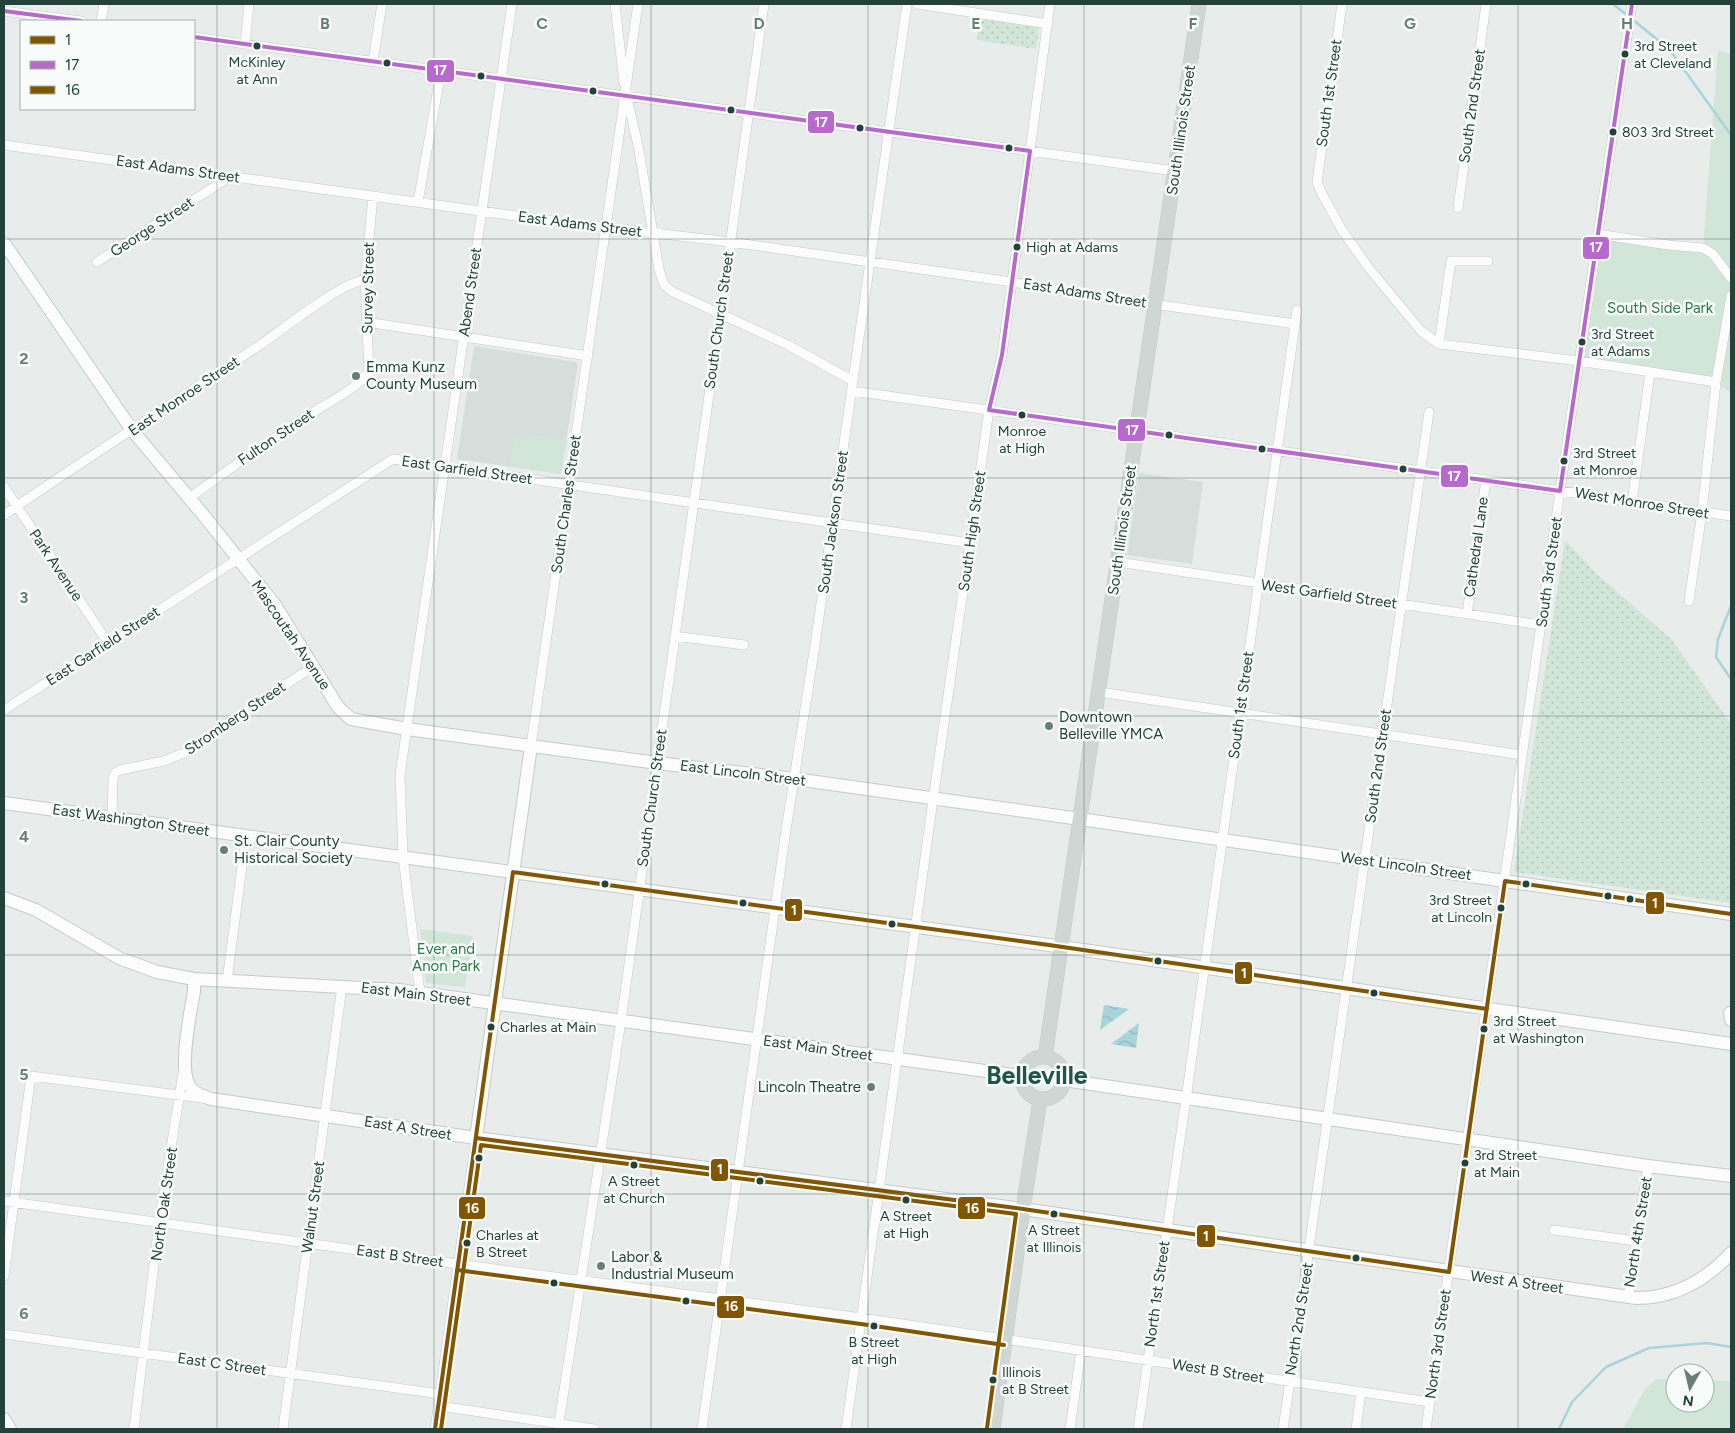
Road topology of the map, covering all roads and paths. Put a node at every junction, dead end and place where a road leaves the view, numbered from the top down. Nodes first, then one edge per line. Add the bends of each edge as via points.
1 (104, 4) edge
2 (249, 4) edge
3 (382, 4) edge
4 (512, 4) edge
5 (615, 4) edge
6 (638, 4) edge
7 (764, 4) edge
8 (907, 4) edge
9 (917, 4) edge
10 (1050, 4) edge
11 (1199, 4) edge
12 (1342, 4) edge
13 (1486, 4) edge
14 (1632, 4) edge
15 (4, 11) edge
16 (73, 20) edge
17 (101, 20) edge
18 (1048, 24) junction
19 (195, 37) edge
20 (245, 44) junction
21 (373, 61) junction
22 (441, 71) junction
23 (501, 79) junction
24 (625, 96) junction
25 (748, 112) junction
26 (889, 131) junction
27 (4, 145) edge
28 (1030, 151) junction
29 (1175, 171) junction
30 (231, 176) junction
31 (373, 196) junction
32 (418, 202) junction
33 (1458, 208) dead end
34 (481, 211) junction
35 (606, 227) junction
36 (652, 233) junction
37 (1598, 234) junction
38 (730, 242) junction
39 (4, 243) edge
40 (1488, 261) dead end
41 (97, 262) dead end
42 (870, 262) junction
43 (1731, 278) edge
44 (365, 280) junction
45 (1012, 282) junction
46 (1731, 296) edge
47 (1155, 304) junction
48 (1297, 310) dead end
49 (720, 314) junction
50 (366, 322) junction
51 (1295, 324) junction
52 (464, 337) junction
53 (1439, 344) junction
54 (588, 356) junction
55 (1579, 361) junction
56 (1650, 373) junction
57 (364, 378) joint
58 (853, 381) junction
59 (1716, 382) junction
60 (852, 391) junction
61 (989, 410) junction
62 (1429, 412) dead end
63 (132, 430) junction
64 (1137, 431) junction
65 (1277, 451) junction
66 (444, 467) junction
67 (1420, 471) junction
68 (1486, 480) junction
69 (569, 485) junction
70 (4, 487) edge
71 (1560, 490) junction
72 (189, 498) junction
73 (1632, 502) junction
74 (693, 503) junction
75 (17, 506) junction
76 (1702, 512) junction
77 (4, 515) edge
78 (1731, 516) edge
79 (832, 523) junction
80 (970, 543) junction
81 (238, 558) junction
82 (1118, 562) junction
83 (1258, 583) junction
84 (1689, 601) dead end
85 (1402, 605) junction
86 (1467, 614) junction
87 (1541, 625) junction
88 (675, 636) junction
89 (108, 643) junction
90 (744, 645) dead end
91 (313, 667) junction
92 (1099, 692) junction
93 (4, 710) edge
94 (1240, 713) junction
95 (407, 729) junction
96 (1382, 734) junction
97 (531, 746) junction
98 (1522, 755) junction
99 (657, 763) junction
100 (795, 779) junction
101 (933, 799) junction
102 (4, 803) edge
103 (112, 818) junction
104 (1080, 819) junction
105 (246, 836) junction
106 (1222, 840) junction
107 (403, 857) junction
108 (1365, 860) junction
109 (513, 872) junction
110 (1505, 881) junction
111 (639, 889) junction
112 (4, 898) edge
113 (776, 908) junction
114 (1731, 914) edge
115 (915, 927) junction
116 (1061, 946) junction
117 (1204, 968) junction
118 (194, 979) junction
119 (227, 981) junction
120 (342, 986) junction
121 (1346, 988) junction
122 (420, 993) junction
123 (494, 1004) junction
124 (1487, 1008) junction
125 (621, 1021) junction
126 (758, 1039) junction
127 (1731, 1044) edge
128 (1045, 1057) junction
129 (898, 1059) junction
130 (184, 1062) junction
131 (1022, 1076) junction
132 (1064, 1080) junction
133 (180, 1095) junction
134 (211, 1099) junction
135 (1186, 1099) junction
136 (1040, 1100) junction
137 (326, 1115) junction
138 (1327, 1120) junction
139 (476, 1138) junction
140 (1469, 1140) junction
141 (600, 1154) junction
142 (1648, 1166) junction
143 (739, 1173) junction
144 (1729, 1178) edge
145 (880, 1191) junction
146 (4, 1201) edge
147 (14, 1202) junction
148 (1023, 1209) junction
149 (159, 1223) junction
150 (1554, 1230) dead end
151 (1166, 1231) junction
152 (1636, 1241) junction
153 (308, 1243) junction
154 (1309, 1252) junction
155 (1731, 1253) edge
156 (458, 1264) junction
157 (1449, 1272) junction
158 (4, 1276) edge
159 (581, 1281) junction
160 (1628, 1297) junction
161 (721, 1299) junction
162 (862, 1318) junction
163 (4, 1334) edge
164 (1005, 1339) junction
165 (1081, 1350) junction
166 (144, 1352) junction
167 (1148, 1360) junction
168 (291, 1374) junction
169 (1289, 1382) junction
170 (1361, 1392) junction
171 (440, 1394) junction
172 (1430, 1402) junction
173 (439, 1406) junction
174 (4, 1420) edge
175 (559, 1427) edge
176 (10, 1429) edge
177 (134, 1429) edge
178 (284, 1429) edge
179 (436, 1429) edge
180 (594, 1429) edge
181 (702, 1429) edge
182 (846, 1429) edge
183 (993, 1429) edge
184 (1070, 1429) edge
185 (1138, 1429) edge
186 (1283, 1429) edge
187 (1356, 1429) edge
188 (1426, 1429) edge

1 - 17 street
2 - 20 street
3 - 21 street
4 - 23 street, Abend Street
5 - 24 street
6 - 24 street, South Charles Street
7 - 25 street, South Church Street
8 - 26 street, South Jackson Street
9 - 18 street
10 - 18 street, South High Street
11 - 29 main road, South Illinois Street
12 - 53 street, South 1st Street via 1317,182 1342,230 1368,267 1421,331
13 - 33 street, South 2nd Street
14 - 37 street, South 3rd Street
15 - 16 street
18 - 28 street, South High Street
19 - 20 street
20 - 21 street
21 - 22 street
22 - 23 street
22 - 32 street
23 - 24 street
23 - 34 street, Abend Street
24 - 25 street
24 - 35 street, South Charles Street
24 - 36 street via 638,144
25 - 26 street
25 - 38 street, South Church Street
26 - 28 street
26 - 42 street, South Jackson Street
27 - 30 street, East Adams Street
28 - 29 street
28 - 45 street, South High Street
29 - 47 main road, South Illinois Street
30 - 31 street, East Adams Street
30 - 41 street, George Street
31 - 32 street, East Adams Street
31 - 44 street, Survey Street
32 - 34 street, East Adams Street
34 - 35 street, East Adams Street
34 - 52 street, Abend Street
35 - 36 street, East Adams Street
35 - 54 street, South Charles Street
36 - 38 street, East Adams Street
36 - 49 street via 664,285
37 - 43 street via 1703,248 1713,254
37 - 55 street, South 3rd Street
38 - 42 street, East Adams Street
38 - 49 street, South Church Street
39 - 63 street, Mascoutah Avenue
40 - 53 street via 1451,261
42 - 45 street, East Adams Street
42 - 58 street, South Jackson Street
44 - 50 street, Survey Street
44 - 63 street, East Monroe Street via 352,282
45 - 47 street, East Adams Street
45 - 61 street, South High Street via 1002,355
46 - 59 street
47 - 51 street, East Adams Street
47 - 64 main road, South Illinois Street
48 - 51 street, South 1st Street
49 - 58 street via 788,345
49 - 74 street, South Church Street
50 - 52 street
50 - 57 street, Survey Street via 369,372
51 - 65 street, South 1st Street
52 - 54 street
52 - 66 street, Abend Street
53 - 55 street
54 - 69 street, South Charles Street
55 - 56 street
55 - 71 street, South 3rd Street
56 - 59 street
56 - 73 street
57 - 72 street, Fulton Street
58 - 60 street, South Jackson Street
59 - 76 street
60 - 61 street
60 - 79 street, South Jackson Street
61 - 64 street
61 - 80 street, South High Street
62 - 67 street, South 2nd Street
63 - 72 street, Mascoutah Avenue
63 - 75 street, East Monroe Street
64 - 65 street, West Monroe Street
64 - 82 main road, South Illinois Street
65 - 67 street, West Monroe Street
65 - 83 street, South 1st Street
66 - 69 street, East Garfield Street
66 - 81 street, East Garfield Street via 393,459
66 - 95 street, Abend Street
67 - 68 street, West Monroe Street
67 - 85 street, South 2nd Street
68 - 71 street, West Monroe Street
68 - 86 street, Cathedral Lane
69 - 74 street, East Garfield Street
69 - 97 street, South Charles Street
70 - 75 street, Park Avenue
71 - 73 street, West Monroe Street
71 - 87 street, South 3rd Street
72 - 81 street, Mascoutah Avenue
73 - 76 street, West Monroe Street
74 - 79 street, East Garfield Street
74 - 88 street, South Church Street
75 - 77 street, East Monroe Street
75 - 89 street, Park Avenue
76 - 78 street, West Monroe Street
76 - 84 street
79 - 80 street, East Garfield Street
79 - 100 street, South Jackson Street
80 - 101 street, South High Street
81 - 89 street, East Garfield Street
81 - 91 street, Mascoutah Avenue via 275,605
82 - 83 street, West Garfield Street
82 - 92 main road, South Illinois Street
83 - 85 street, West Garfield Street
83 - 94 street, South 1st Street
85 - 86 street, West Garfield Street
85 - 96 street, South 2nd Street
86 - 87 street, West Garfield Street
87 - 98 street, South 3rd Street
88 - 90 street
88 - 99 street, South Church Street
89 - 93 street, East Garfield Street
91 - 95 street, Mascoutah Avenue via 338,707 351,719
91 - 103 street, Stromberg Street via 184,753 115,773
92 - 94 street
92 - 104 main road, South Illinois Street
94 - 96 street
94 - 106 street, South 1st Street
95 - 97 street, East Lincoln Street
95 - 107 street via 400,776
96 - 98 street
96 - 108 street, South 2nd Street
97 - 99 street, East Lincoln Street
97 - 109 street, South Charles Street
98 - 110 street, South 3rd Street
99 - 100 street, East Lincoln Street
99 - 111 street, South Church Street
100 - 101 street, East Lincoln Street
100 - 113 street, South Jackson Street
101 - 104 street, East Lincoln Street
101 - 115 street, South High Street
102 - 103 street, East Washington Street
103 - 105 street, East Washington Street
104 - 106 street, West Lincoln Street
104 - 116 main road, South Illinois Street
105 - 107 street, East Washington Street
105 - 119 street
106 - 108 street, West Lincoln Street
106 - 117 street, South 1st Street
107 - 109 street, East Washington Street
107 - 122 street
108 - 110 street, West Lincoln Street
108 - 121 street, South 2nd Street
109 - 111 street, East Washington Street
109 - 123 street, South Charles Street
110 - 114 street, West Lincoln Street
110 - 124 street, South 3rd Street
111 - 113 street, East Washington Street
111 - 125 street, South Church Street
112 - 118 street, East Main Street via 36,910 119,958 157,972
113 - 115 street, East Washington Street
113 - 126 street, South Jackson Street
115 - 116 street, East Washington Street
115 - 129 street, South High Street
116 - 117 street, East Washington Street
116 - 128 main road, South Illinois Street
117 - 121 street, East Washington Street
117 - 135 street, South 1st Street
118 - 119 street, East Main Street
118 - 130 street, North Oak Street
119 - 120 street, East Main Street
120 - 122 street, East Main Street
120 - 137 street, Walnut Street
121 - 124 street, East Washington Street
121 - 138 street, South 2nd Street
122 - 123 street, East Main Street
123 - 125 street, East Main Street
123 - 139 street, South Charles Street
124 - 127 street, East Washington Street
124 - 140 street, South 3rd Street
125 - 126 street, East Main Street
125 - 141 street, South Church Street
126 - 129 street, East Main Street
126 - 143 street, South Jackson Street
128 - 131 main road via 1031,1061
128 - 132 main road via 1058,1063
129 - 131 street, East Main Street
129 - 145 street, South High Street
130 - 133 street, North Oak Street
130 - 134 street via 186,1082 197,1094
131 - 136 main road via 1027,1092
132 - 135 street
132 - 136 main road via 1056,1096
133 - 134 street, East A Street
133 - 147 street, East A Street via 31,1076
133 - 149 street, North Oak Street
134 - 137 street, East A Street
135 - 138 street
135 - 151 street, North 1st Street
136 - 148 main road
137 - 139 street, East A Street
137 - 153 street, Walnut Street
138 - 140 street
138 - 154 street, North 2nd Street
139 - 141 street, East A Street
139 - 156 street
140 - 142 street
140 - 157 street, North 3rd Street
141 - 143 street, East A Street
141 - 159 street, South Church Street
142 - 144 street
142 - 152 street, North 4th Street
143 - 145 street, East A Street
143 - 161 street, South Jackson Street
145 - 148 street, East A Street
145 - 162 street, South High Street
146 - 147 street, East B Street
147 - 149 street, East B Street
147 - 158 street
148 - 151 street, West A Street
148 - 164 main road
149 - 153 street, East B Street
149 - 166 street, North Oak Street
150 - 152 street
151 - 154 street, West A Street
151 - 167 street, North 1st Street
152 - 160 street, North 4th Street
153 - 156 street, East B Street
153 - 168 street, Walnut Street
154 - 157 street, West A Street
154 - 169 street, North 2nd Street
155 - 160 street, West A Street via 1710,1274 1672,1293 1646,1298
156 - 159 street, East B Street
156 - 171 street
157 - 160 street, West A Street
157 - 172 street, North 3rd Street
159 - 161 street, East B Street
159 - 175 street, South Church Street
161 - 162 street, East B Street
161 - 181 street, South Jackson Street
162 - 164 street, East B Street
162 - 182 street, South High Street
163 - 166 street, East C Street
164 - 165 street, West B Street
164 - 183 main road
165 - 167 street, West B Street
165 - 184 street
166 - 168 street, East C Street
166 - 177 street, North Oak Street
167 - 169 street, West B Street
167 - 185 street, North 1st Street
168 - 171 street, East C Street
168 - 178 street, Walnut Street
169 - 170 street, West B Street
169 - 186 street, North 2nd Street
170 - 172 street, West B Street
170 - 187 street
171 - 173 street
172 - 188 street, North 3rd Street
173 - 175 street
173 - 179 street
174 - 176 street
175 - 180 street

